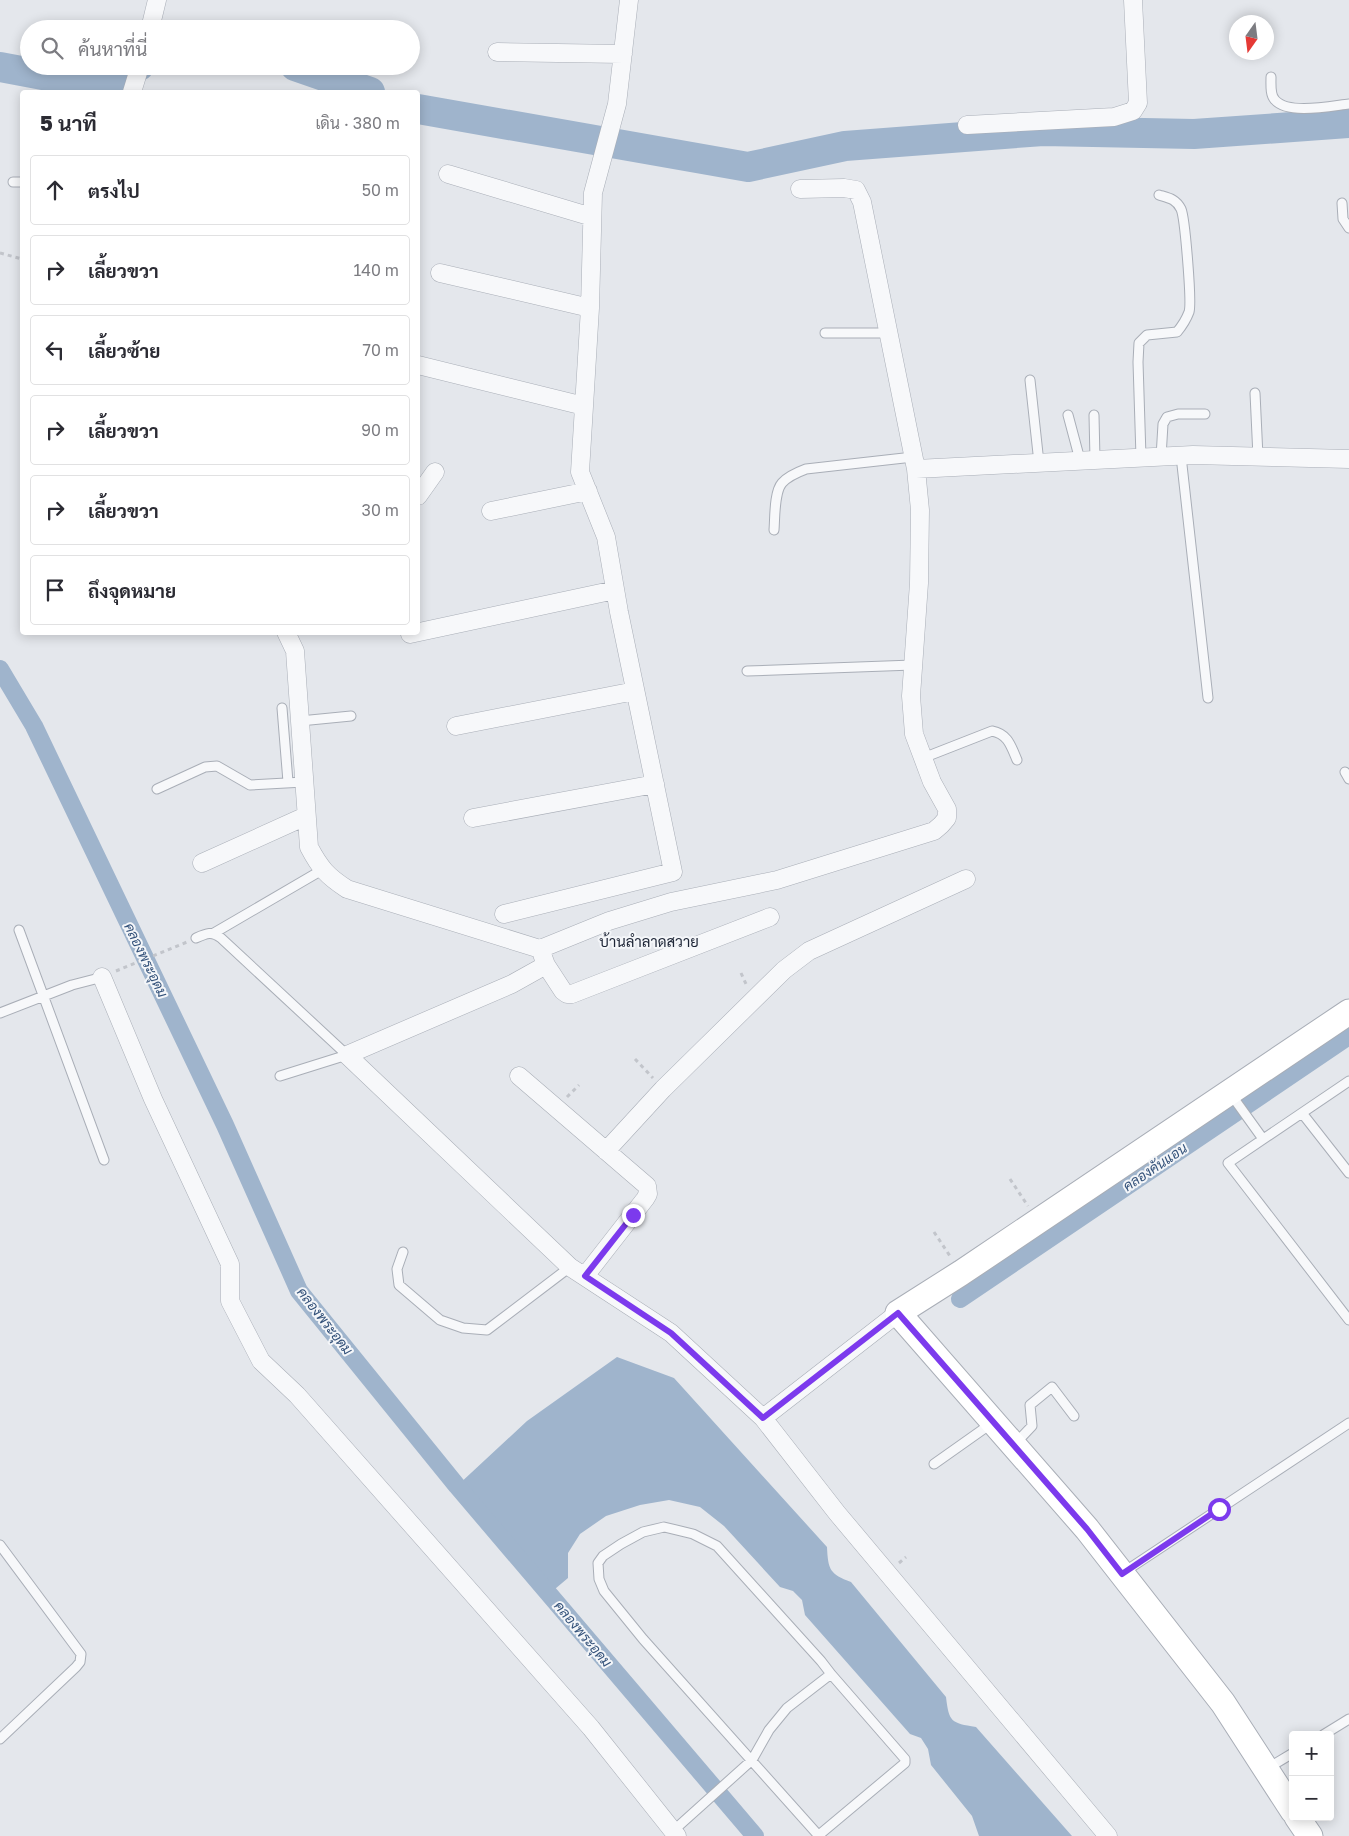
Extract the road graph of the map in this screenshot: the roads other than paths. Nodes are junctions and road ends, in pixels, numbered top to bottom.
1 (629, 0) edge
2 (1133, 0) edge
3 (153, 1) edge
4 (151, 20) edge
5 (497, 52) dead end
6 (623, 54) junction
7 (137, 75) edge
8 (1271, 77) dead end
9 (133, 90) edge
10 (1349, 104) edge
11 (966, 125) dead end
12 (448, 174) dead end
13 (800, 189) dead end
14 (1159, 195) dead end
15 (1342, 203) dead end
16 (592, 216) junction
17 (1349, 228) edge
18 (440, 272) dead end
19 (590, 308) junction
20 (888, 332) junction
21 (825, 333) dead end
22 (420, 365) edge
23 (1030, 380) dead end
24 (1255, 393) dead end
25 (584, 406) junction
26 (1205, 414) dead end
27 (1068, 415) dead end
28 (1094, 415) dead end
29 (1181, 456) junction
30 (1141, 457) junction
31 (1161, 457) junction
32 (1258, 457) junction
33 (1349, 459) edge
34 (1087, 460) junction
35 (914, 463) junction
36 (1039, 463) junction
37 (435, 472) dead end
38 (588, 491) junction
39 (420, 493) edge
40 (491, 510) dead end
41 (774, 530) dead end
42 (615, 590) junction
43 (420, 632) edge
44 (290, 635) edge
45 (913, 665) junction
46 (747, 671) dead end
47 (635, 691) junction
48 (1208, 698) dead end
49 (282, 708) dead end
50 (351, 716) dead end
51 (300, 721) junction
52 (456, 726) dead end
53 (923, 758) junction
54 (1017, 760) dead end
55 (296, 782) junction
56 (655, 784) junction
57 (158, 789) dead end
58 (306, 816) junction
59 (473, 818) dead end
60 (202, 863) dead end
61 (322, 870) junction
62 (966, 879) dead end
63 (504, 914) dead end
64 (770, 917) dead end
65 (19, 930) dead end
66 (214, 933) junction
67 (196, 938) road end
68 (543, 957) junction
69 (104, 976) joint
70 (44, 997) junction
71 (1349, 1012) edge
72 (0, 1013) edge
73 (347, 1055) junction
74 (280, 1076) dead end
75 (519, 1076) dead end
76 (1349, 1081) edge
77 (1230, 1093) junction
78 (1302, 1113) junction
79 (1263, 1138) junction
80 (606, 1151) junction
81 (104, 1160) dead end
82 (1349, 1173) edge
83 (403, 1252) dead end
84 (578, 1272) junction
85 (898, 1313) junction
86 (1349, 1320) edge
87 (1074, 1416) dead end
88 (763, 1418) junction
89 (994, 1422) junction
90 (1349, 1423) edge
91 (1014, 1445) junction
92 (934, 1464) dead end
93 (0, 1545) edge
94 (1122, 1574) junction
95 (831, 1674) junction
96 (1349, 1719) edge
97 (1330, 1731) edge
98 (0, 1739) edge
99 (1289, 1755) edge
100 (752, 1760) junction
101 (1266, 1769) junction
102 (1289, 1805) edge
103 (1300, 1821) edge
104 (675, 1833) edge
105 (819, 1836) edge
106 (1108, 1836) edge
107 (1310, 1836) edge

1 - 6 street
2 - 11 street
3 - 4 street
5 - 6 street
6 - 16 street
7 - 9 street
8 - 10 lane
12 - 16 street
13 - 20 street
14 - 30 lane
15 - 17 lane
16 - 19 street
18 - 19 street
19 - 25 street
20 - 21 lane
20 - 35 street
22 - 25 street
23 - 36 lane
24 - 32 lane
25 - 38 street
26 - 31 lane
27 - 34 lane
28 - 34 lane
29 - 31 street
29 - 32 street
29 - 48 lane
30 - 31 street
30 - 34 street
32 - 33 street
34 - 36 street
35 - 36 street
35 - 41 lane
35 - 45 street
37 - 39 street
38 - 40 street
38 - 42 street
42 - 43 street
42 - 47 street
44 - 51 street
45 - 46 lane
45 - 53 street
47 - 52 street
47 - 56 street
49 - 55 lane
50 - 51 lane
51 - 55 street
53 - 54 lane
53 - 68 street
55 - 57 lane
55 - 58 street
56 - 59 street
56 - 63 street
58 - 60 street
58 - 61 street
61 - 66 lane
61 - 68 street
62 - 80 street
64 - 68 street
65 - 70 lane
66 - 67 lane
66 - 73 lane
68 - 73 street
69 - 70 lane
69 - 104 street
70 - 72 lane
70 - 81 lane
71 - 77 street
73 - 74 lane
73 - 84 street
75 - 80 street
76 - 78 lane
77 - 79 lane
77 - 85 street
78 - 79 lane
78 - 82 lane
79 - 86 lane
80 - 84 street
83 - 84 lane
84 - 88 street
85 - 88 street
85 - 89 street
87 - 91 lane
88 - 106 street
89 - 91 street
89 - 92 lane
90 - 94 lane
91 - 94 street
93 - 98 lane
94 - 101 street
95 - 100 lane
95 - 100 lane
95 - 105 lane
96 - 97 lane
99 - 101 lane
100 - 104 lane
100 - 105 lane
101 - 102 street
103 - 107 street

